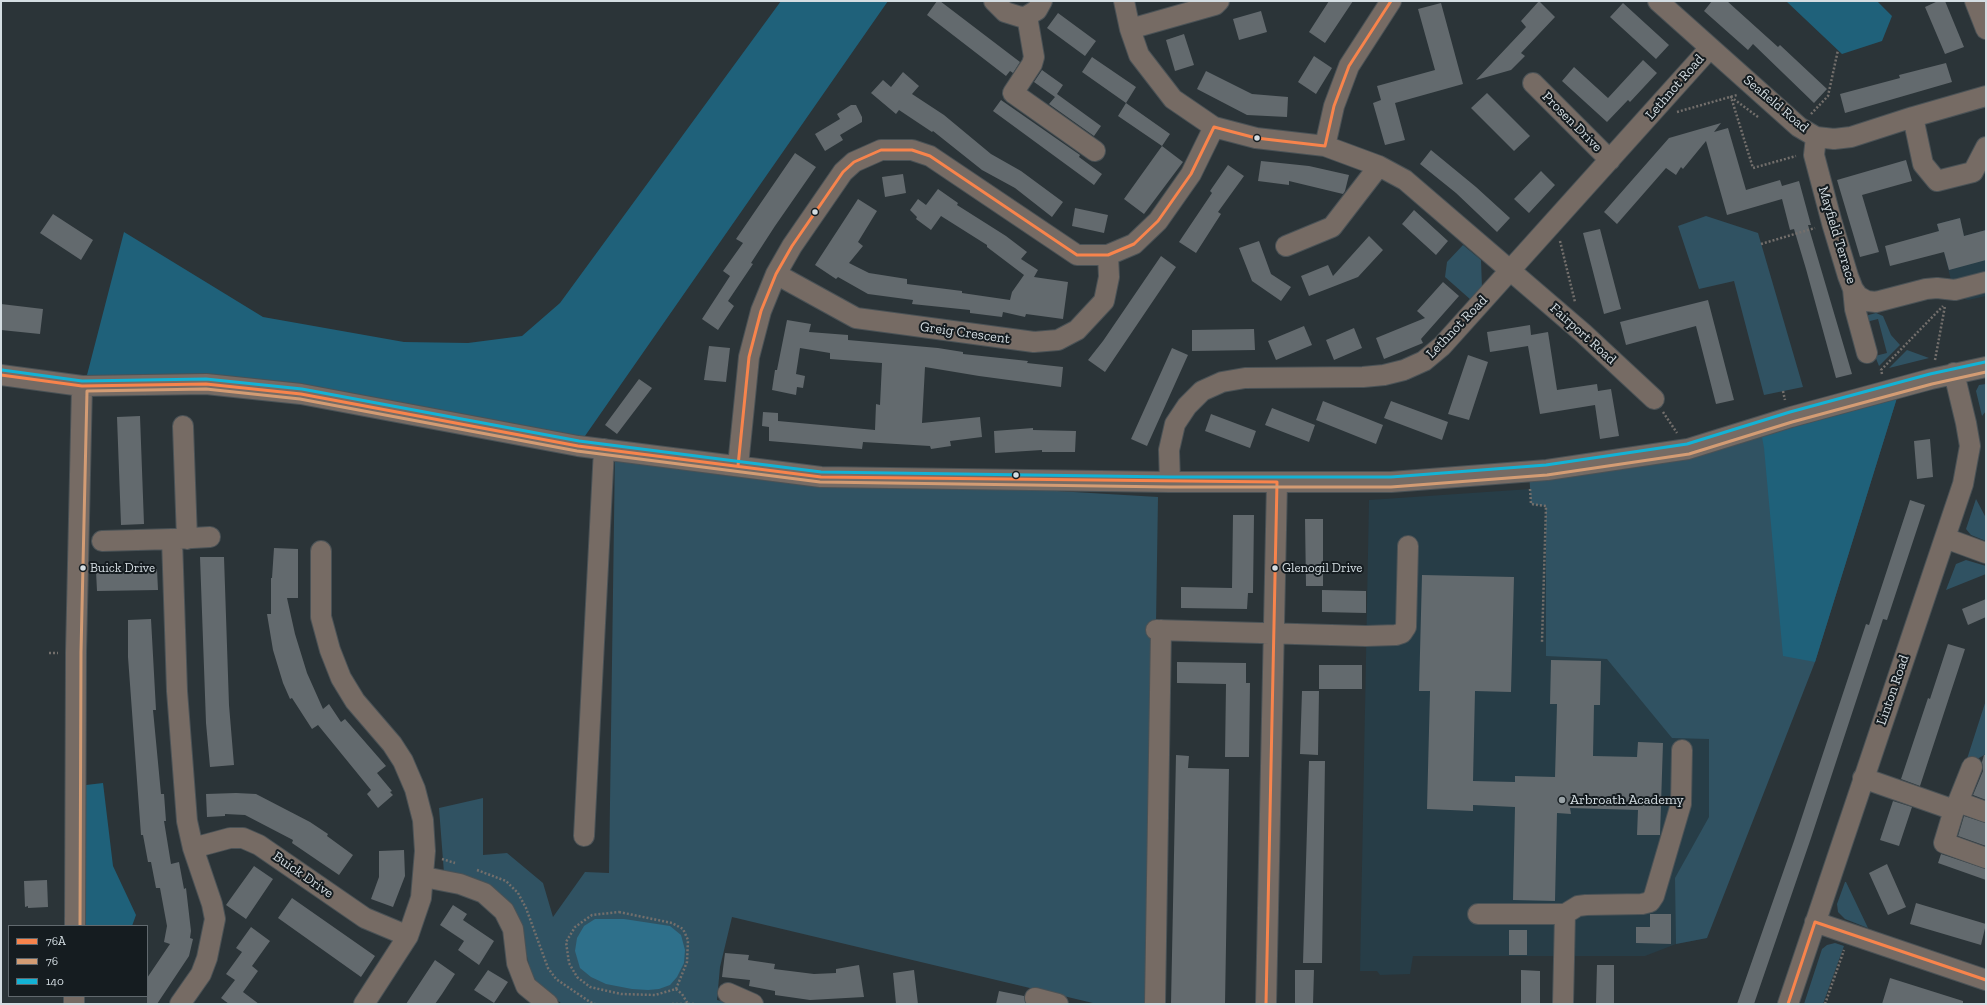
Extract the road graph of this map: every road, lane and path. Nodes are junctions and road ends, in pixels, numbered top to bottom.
1 (994, 1) edge
2 (1042, 1) edge
3 (1124, 1) edge
4 (1219, 1) edge
5 (1391, 1) edge
6 (1658, 1) edge
7 (1975, 1) edge
8 (1027, 16) junction
9 (1130, 29) junction
10 (1986, 29) edge
11 (1710, 48) junction
12 (1838, 50) dead end
13 (1534, 83) dead end
14 (1759, 90) junction
15 (1986, 96) edge
16 (1731, 97) junction
17 (1674, 113) dead end
18 (1913, 117) junction
19 (1763, 120) dead end
20 (1214, 127) junction
21 (1810, 139) junction
22 (1325, 146) junction
23 (1986, 147) edge
24 (1095, 151) dead end
25 (1610, 160) junction
26 (1379, 166) junction
27 (1555, 222) junction
28 (1832, 223) junction
29 (1761, 244) dead end
30 (1286, 246) dead end
31 (1108, 255) junction
32 (1511, 270) junction
33 (776, 274) junction
34 (1986, 282) edge
35 (1853, 289) junction
36 (1946, 297) junction
37 (1583, 332) junction
38 (1867, 353) dead end
39 (1986, 367) edge
40 (1954, 373) junction
41 (1, 375) edge
42 (1931, 379) junction
43 (82, 386) junction
44 (1886, 392) junction
45 (1654, 399) joint
46 (183, 426) dead end
47 (604, 449) junction
48 (1688, 449) junction
49 (738, 466) junction
50 (1529, 471) junction
51 (1170, 482) junction
52 (1277, 482) junction
53 (210, 537) dead end
54 (1945, 538) junction
55 (180, 539) junction
56 (102, 541) dead end
57 (1408, 546) dead end
58 (321, 551) dead end
59 (1986, 553) edge
60 (1274, 634) junction
61 (1542, 642) dead end
62 (1682, 750) dead end
63 (1972, 767) dead end
64 (1863, 778) junction
65 (1956, 806) junction
66 (1986, 812) edge
67 (584, 836) dead end
68 (193, 848) junction
69 (1986, 858) edge
70 (424, 877) junction
71 (1478, 914) dead end
72 (1565, 914) junction
73 (1815, 922) junction
74 (75, 925) edge
75 (1850, 933) junction
76 (408, 936) junction
77 (1986, 980) edge
78 (676, 988) junction
79 (728, 993) dead end
80 (1035, 998) dead end
81 (180, 1004) edge
82 (364, 1004) edge
83 (548, 1004) edge
84 (672, 1004) edge
85 (688, 1004) edge
86 (694, 1004) edge
87 (753, 1004) edge
88 (1056, 1004) edge
89 (1155, 1004) edge
90 (1266, 1004) edge
91 (1563, 1004) edge
92 (1788, 1004) edge
93 (1825, 1004) edge

1 - 8 street
2 - 8 street
3 - 9 street, Fairport Road
4 - 9 street
5 - 22 street
6 - 11 street, Seafield Road
7 - 10 street
8 - 24 street
9 - 20 street, Fairport Road
11 - 14 street, Seafield Road
11 - 25 street, Lethnot Road
12 - 21 path
13 - 25 street, Prosen Drive
14 - 16 path
14 - 21 street, Seafield Road
15 - 18 street, Seafield Road
16 - 17 path
16 - 19 path
16 - 21 path
18 - 21 street, Seafield Road
18 - 23 street
20 - 22 street, Fairport Road
20 - 31 street
21 - 28 street, Mayfield Terrace
22 - 26 street, Fairport Road
25 - 27 street, Lethnot Road
26 - 30 street
26 - 32 street, Fairport Road
27 - 32 street, Lethnot Road
27 - 37 path
28 - 29 path
28 - 35 street, Mayfield Terrace
31 - 33 street, Greig Crescent
31 - 33 street
32 - 37 street, Fairport Road
32 - 51 street, Lethnot Road
33 - 49 street
34 - 36 street, Mayfield Terrace
35 - 36 street, Mayfield Terrace
35 - 38 street
36 - 42 path
36 - 44 path
37 - 45 street, Fairport Road
39 - 40 street
40 - 42 street
40 - 54 street, Linton Road
41 - 43 street
42 - 44 street
43 - 47 street
43 - 74 street
44 - 48 street
45 - 48 path
46 - 55 street
47 - 49 street
47 - 67 street
48 - 50 street
49 - 51 street
50 - 52 street
50 - 61 path
51 - 52 street
52 - 60 street
53 - 55 street
54 - 59 street
54 - 64 street, Linton Road
55 - 56 street
55 - 68 street
57 - 60 street
58 - 70 street
60 - 89 street
60 - 90 street
62 - 72 street
63 - 65 street
64 - 65 street
64 - 73 street, Linton Road
65 - 66 street
65 - 69 street
68 - 76 street, Buick Drive
68 - 81 street
70 - 76 street
70 - 83 street
71 - 72 street
72 - 91 street
73 - 75 street
73 - 92 street, Linton Road
75 - 77 street
75 - 93 path
76 - 82 street
78 - 78 path
78 - 85 path
79 - 87 street
80 - 88 street
84 - 85 path
85 - 86 path

